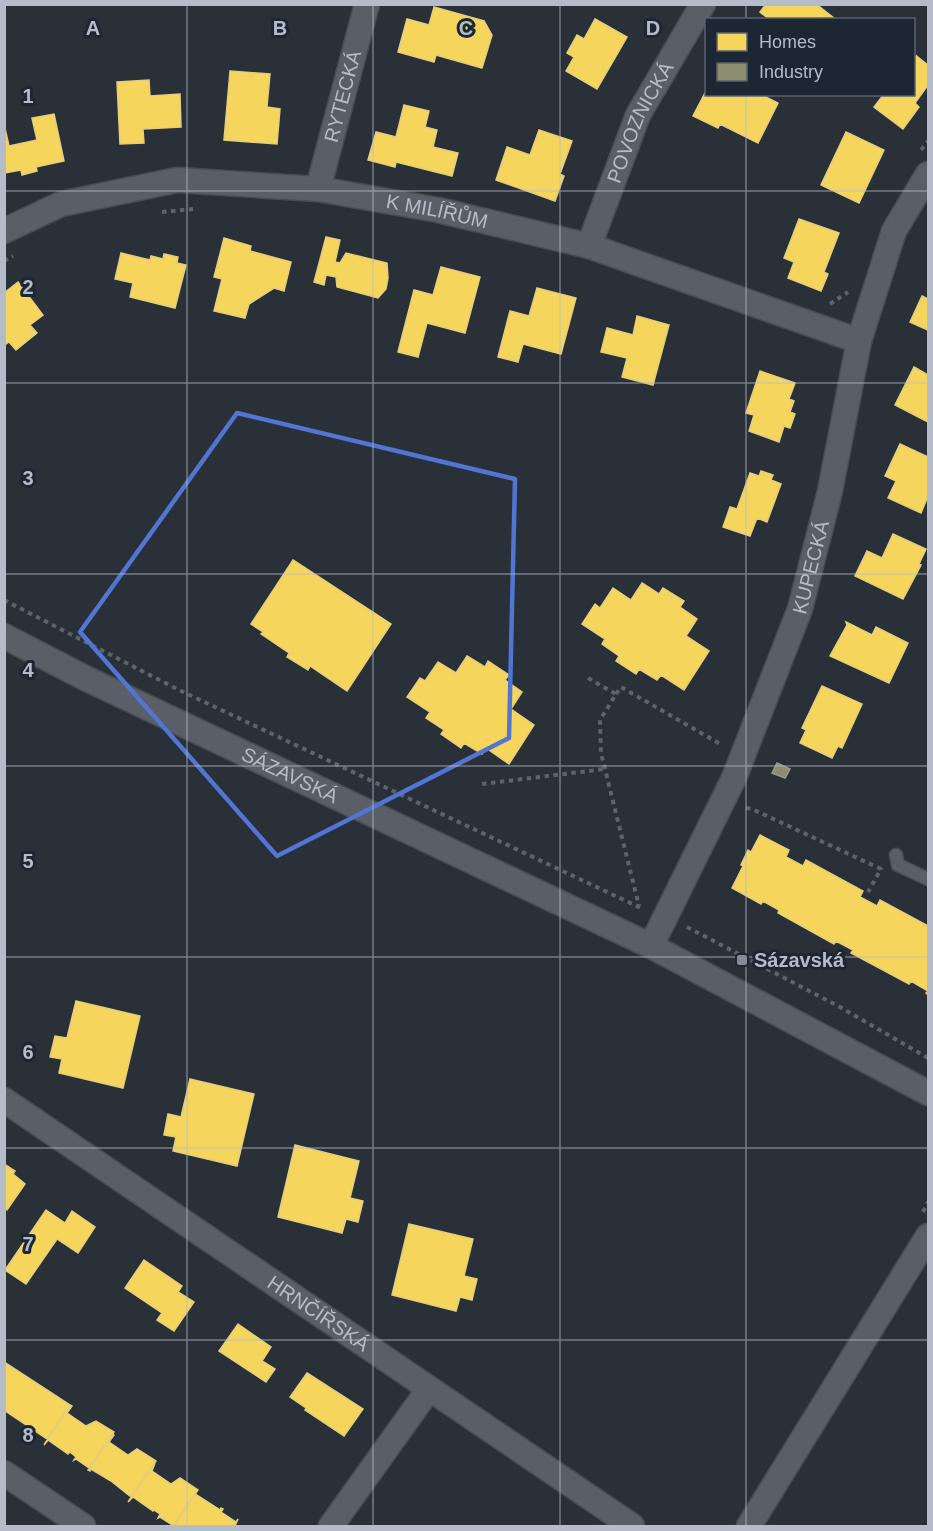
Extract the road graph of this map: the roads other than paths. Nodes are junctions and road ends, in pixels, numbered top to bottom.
1 (367, 4) edge
2 (703, 4) edge
3 (928, 174) edge
4 (318, 189) junction
5 (4, 231) edge
6 (589, 246) junction
7 (859, 341) junction
8 (4, 636) edge
9 (896, 855) dead end
10 (928, 879) edge
11 (651, 946) junction
12 (928, 1093) edge
13 (4, 1100) edge
14 (928, 1236) edge
15 (429, 1389) junction
16 (4, 1473) edge
17 (83, 1527) edge
18 (331, 1527) edge
19 (632, 1527) edge
20 (749, 1527) edge

1 - 4 street, RYTECKÁ
2 - 6 street, POVOZNICKÁ
3 - 7 street, KUPECKÁ
4 - 5 street, K MILÍŘŮM
4 - 6 street, K MILÍŘŮM
6 - 7 street, K MILÍŘŮM
7 - 11 street, KUPECKÁ
8 - 11 street, SÁZAVSKÁ
9 - 10 lane
11 - 12 street, SÁZAVSKÁ
13 - 15 street, HRNČÍŘSKÁ
14 - 20 street
15 - 18 street
15 - 19 street, HRNČÍŘSKÁ
16 - 17 street

